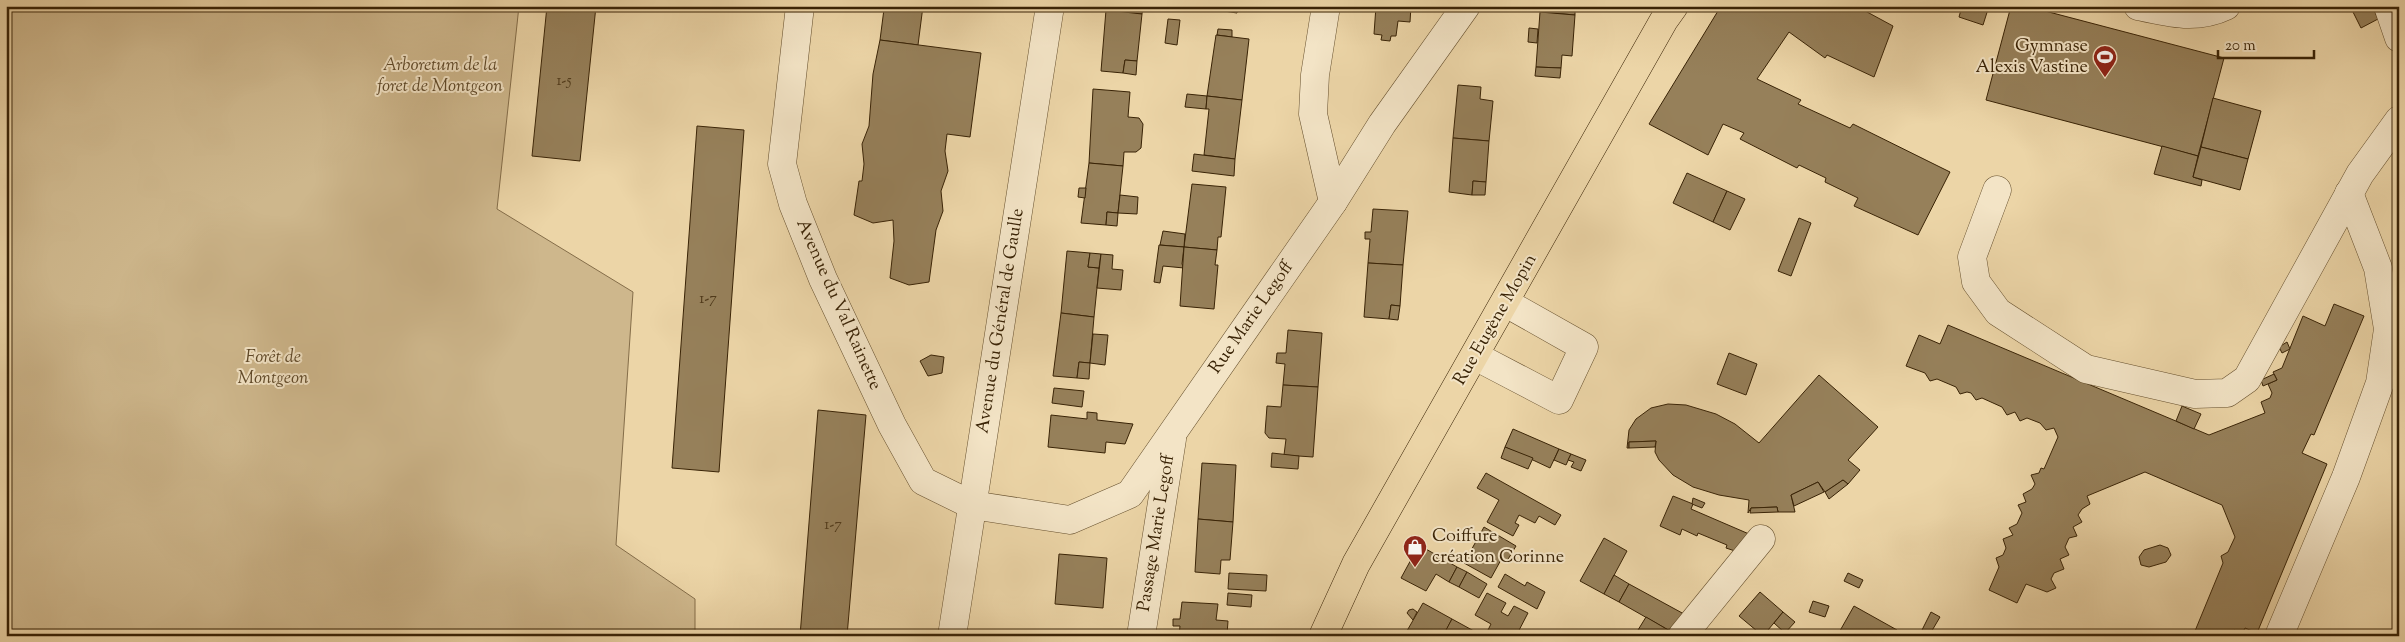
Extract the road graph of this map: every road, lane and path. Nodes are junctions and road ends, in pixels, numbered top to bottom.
1 (800, 6) edge
2 (1050, 6) edge
3 (1326, 6) edge
4 (1466, 6) edge
5 (1674, 6) edge
6 (2138, 6) edge
7 (2226, 6) edge
8 (2388, 6) edge
9 (2399, 38) edge
10 (2399, 120) edge
11 (1997, 190) dead end
12 (2350, 193) junction
13 (1333, 202) junction
14 (1506, 303) junction
15 (1475, 356) junction
16 (1173, 430) junction
17 (972, 505) junction
18 (1760, 539) dead end
19 (952, 636) edge
20 (1141, 636) edge
21 (1323, 636) edge
22 (1682, 636) edge
23 (2279, 636) edge

1 - 17 street, Avenue du Val Rainette
2 - 17 street, Avenue du Général de Gaulle
3 - 13 street
4 - 13 street, Rue Marie Legoff
5 - 14 main road, Rue Eugène Mopin
6 - 7 street
8 - 9 street
10 - 12 street
11 - 12 street
12 - 23 street
13 - 16 street, Rue Marie Legoff
14 - 15 main road, Rue Eugène Mopin
14 - 15 street
15 - 21 main road, Rue Eugène Mopin
16 - 17 street, Rue Marie Legoff
16 - 20 street, Passage Marie Legoff
17 - 19 street, Avenue du Général de Gaulle
18 - 22 street

